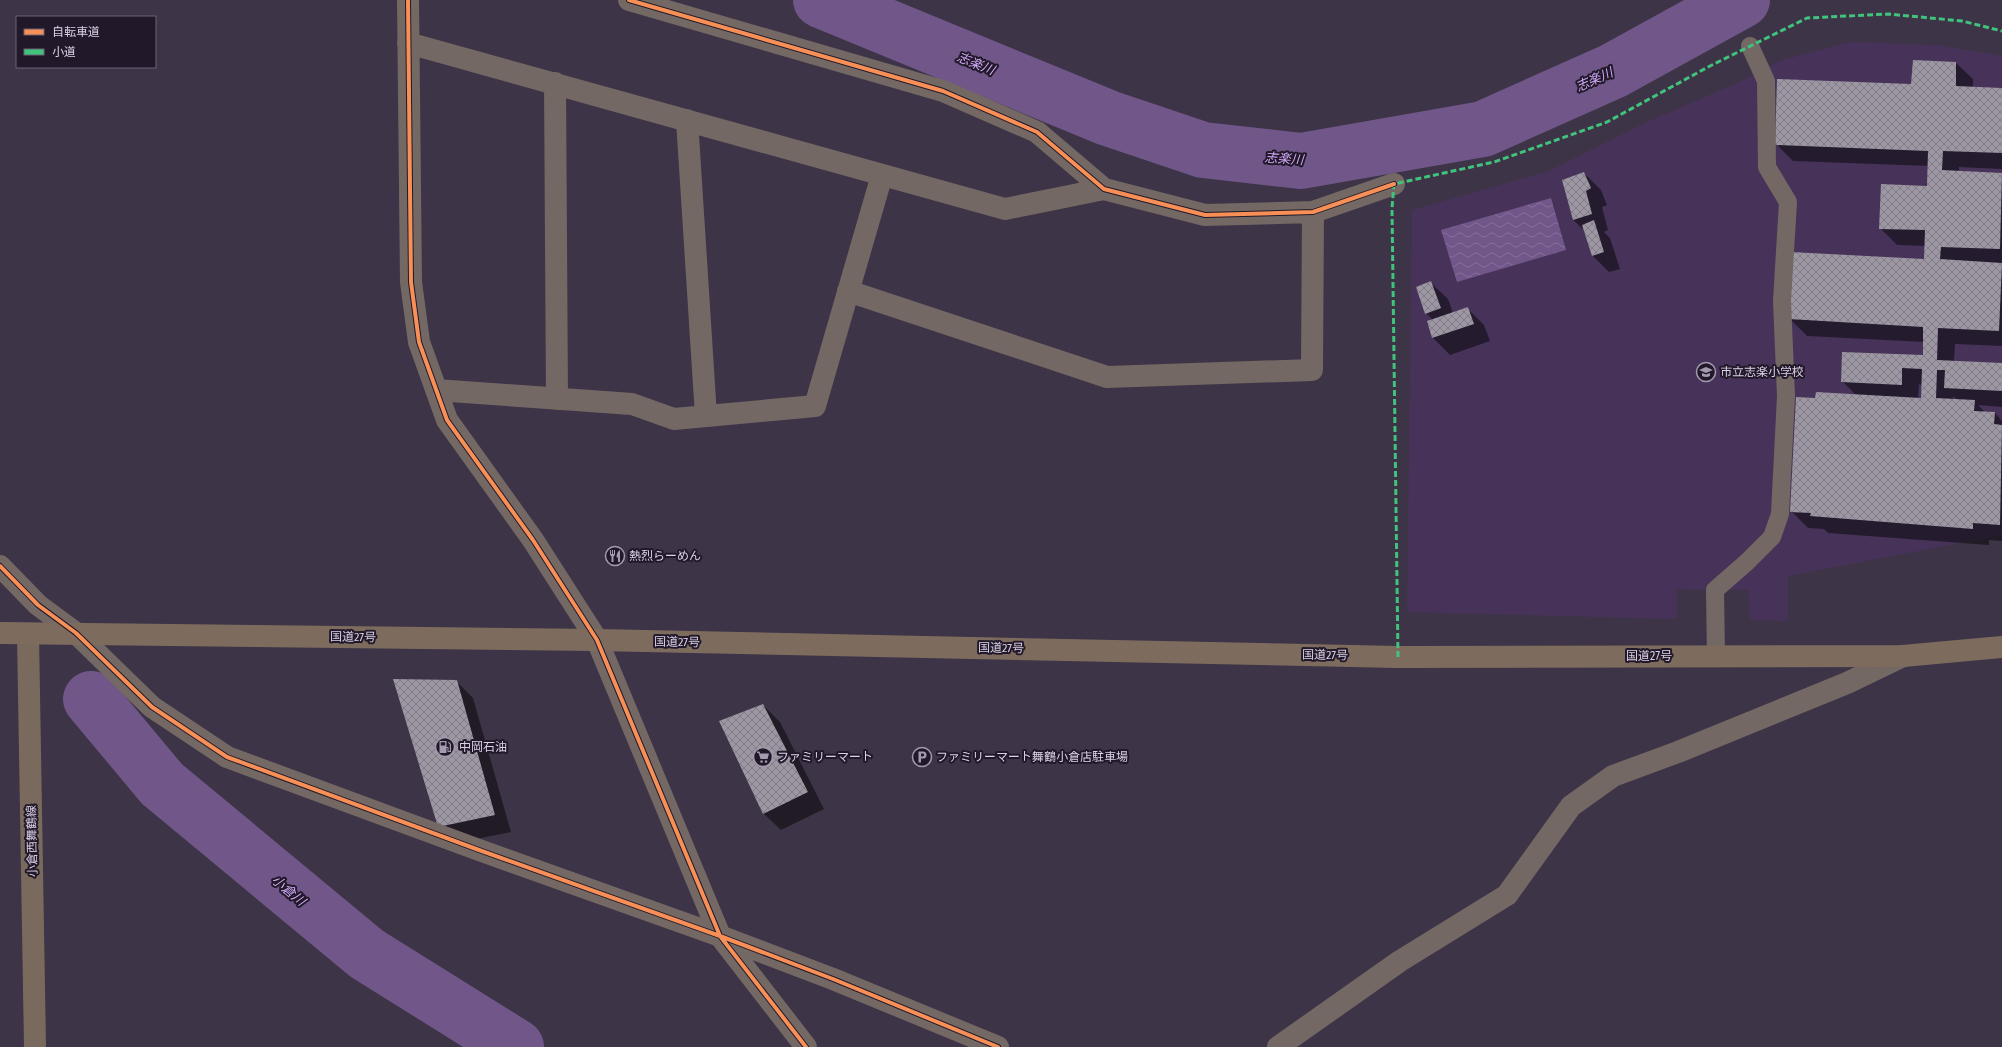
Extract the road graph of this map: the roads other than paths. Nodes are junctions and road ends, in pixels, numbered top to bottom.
1 (408, 0) edge
2 (629, 0) edge
3 (408, 43) junction
4 (1750, 46) dead end
5 (555, 83) junction
6 (687, 120) junction
7 (882, 175) junction
8 (1394, 184) dead end
9 (1104, 189) junction
10 (1313, 212) junction
11 (848, 291) junction
12 (436, 390) junction
13 (557, 399) junction
14 (706, 416) junction
15 (0, 566) edge
16 (0, 633) edge
17 (76, 633) junction
18 (28, 634) junction
19 (597, 640) junction
20 (2002, 647) edge
21 (1716, 656) junction
22 (1902, 656) junction
23 (720, 936) junction
24 (35, 1047) edge
25 (806, 1047) edge
26 (998, 1047) edge
27 (1278, 1047) edge

1 - 3 street
2 - 9 street
3 - 5 street
3 - 12 street
4 - 21 lane
5 - 6 street
5 - 13 street
6 - 7 street
6 - 14 street
7 - 9 street
7 - 11 street
8 - 10 street
9 - 10 street
10 - 11 street
11 - 14 street
12 - 13 street
12 - 19 street
13 - 14 street
15 - 17 street
16 - 18 highway, 国道27号
17 - 18 highway, 国道27号
17 - 19 highway, 国道27号
17 - 23 street
18 - 24 main road, 小倉西舞鶴線
19 - 21 highway, 国道27号
19 - 23 street
20 - 22 highway, 国道27号
21 - 22 highway, 国道27号
22 - 27 street
23 - 25 street
23 - 26 street

